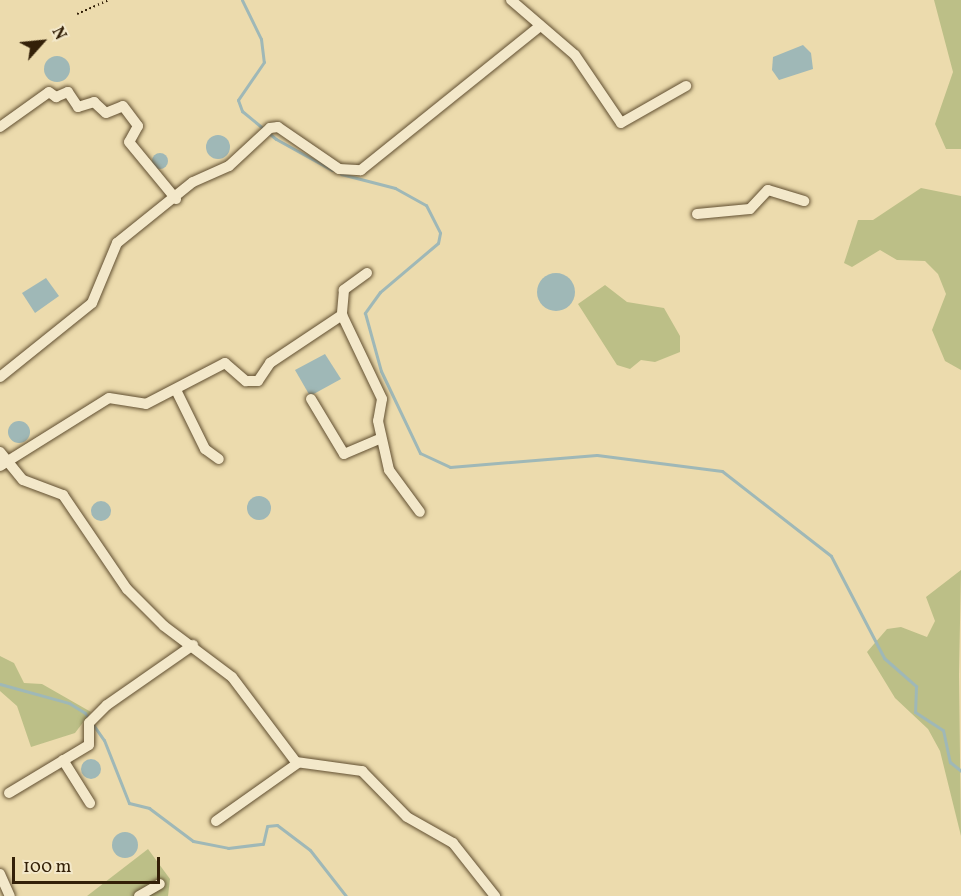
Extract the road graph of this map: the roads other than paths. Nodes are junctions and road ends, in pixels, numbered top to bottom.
1 (511, 0) edge
2 (540, 26) junction
3 (686, 86) dead end
4 (0, 127) edge
5 (176, 199) junction
6 (804, 201) dead end
7 (697, 214) dead end
8 (367, 273) dead end
9 (342, 315) junction
10 (0, 378) edge
11 (176, 390) junction
12 (311, 399) dead end
13 (380, 439) junction
14 (0, 452) edge
15 (219, 459) dead end
16 (4, 464) edge
17 (420, 512) dead end
18 (193, 645) junction
19 (63, 760) junction
20 (298, 763) junction
21 (9, 793) dead end
22 (90, 803) dead end
23 (216, 821) dead end
24 (0, 874) edge
25 (160, 884) dead end
26 (10, 896) edge
27 (139, 896) edge
28 (495, 896) edge

1 - 2 street
2 - 3 street
2 - 5 street
4 - 5 street
5 - 10 street
6 - 7 street
8 - 9 street
9 - 11 street
9 - 13 street
11 - 15 street
11 - 16 street
12 - 13 street
13 - 17 street
14 - 16 street
16 - 18 street
18 - 19 street
18 - 20 street
19 - 21 street
19 - 22 street
20 - 23 street
20 - 28 street
24 - 26 street
25 - 27 street

